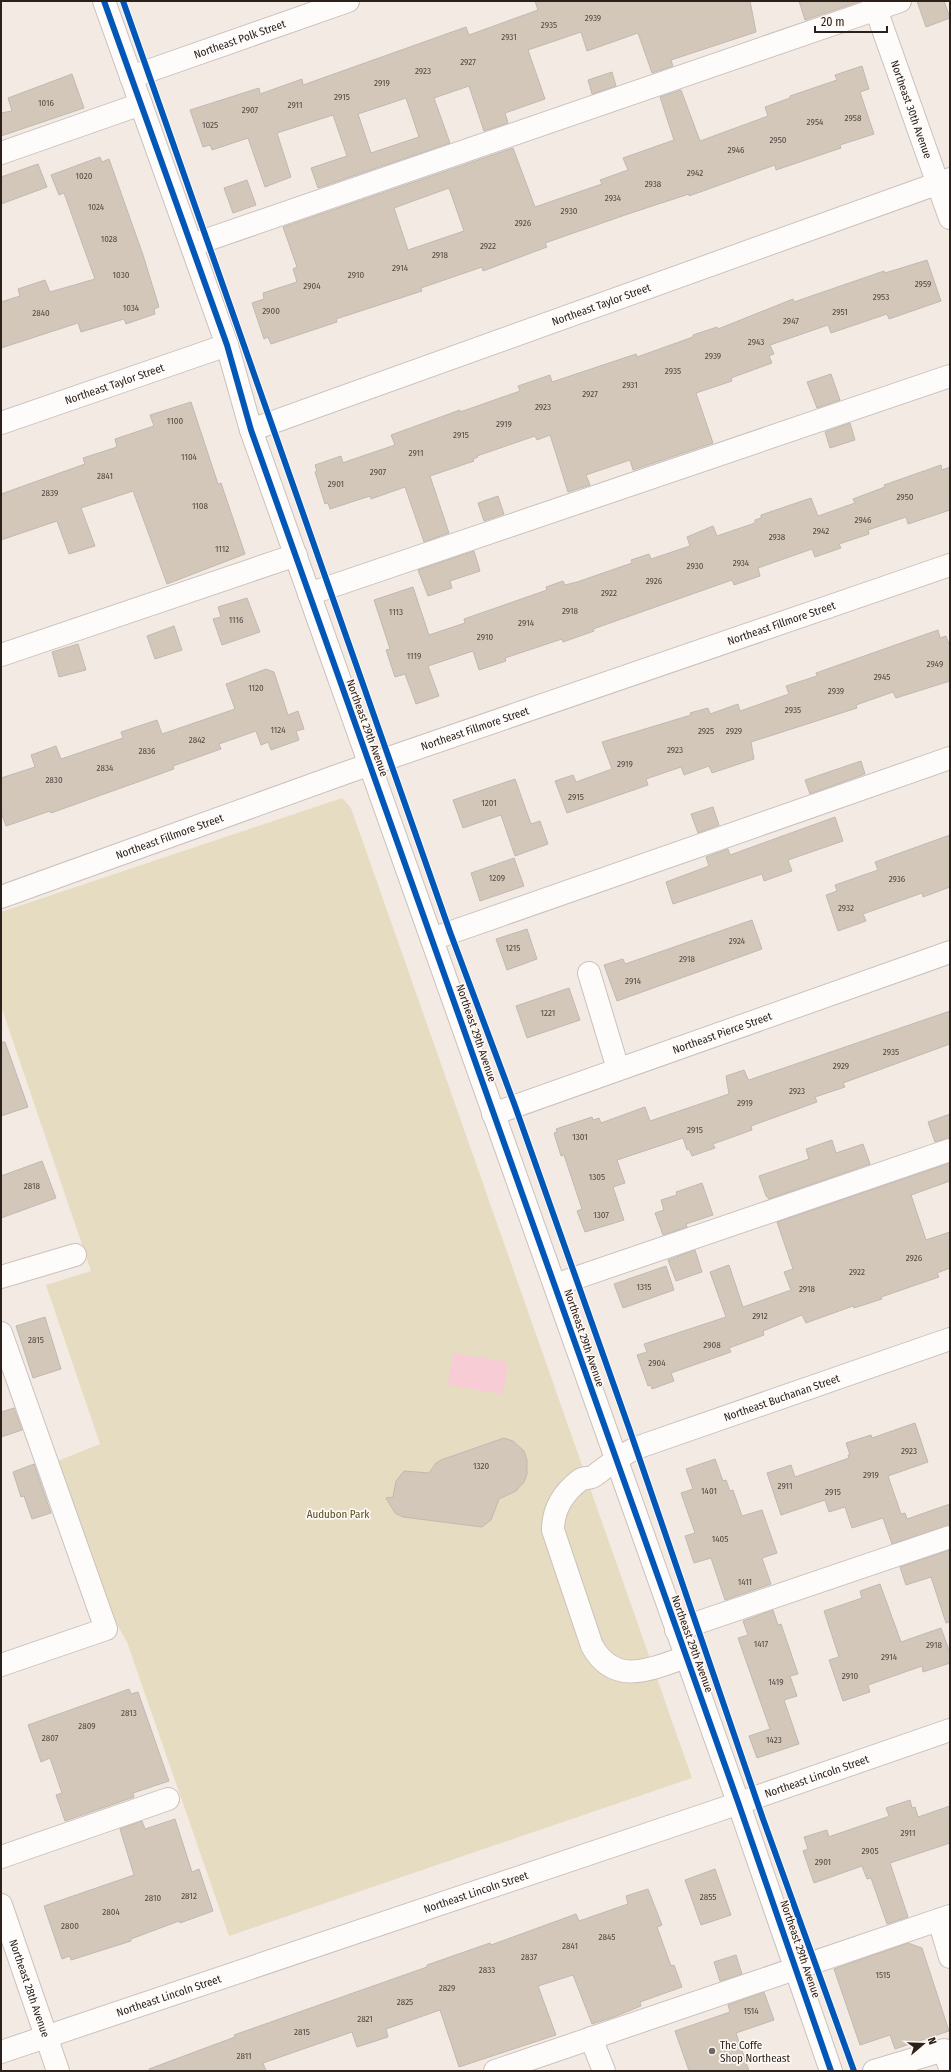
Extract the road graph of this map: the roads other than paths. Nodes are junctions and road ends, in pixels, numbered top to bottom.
1 (104, 1) edge
2 (348, 1) edge
3 (900, 1) edge
4 (875, 5) edge
5 (131, 77) junction
6 (141, 104) junction
7 (1, 153) edge
8 (944, 181) edge
9 (950, 218) edge
10 (192, 245) junction
11 (227, 345) junction
12 (950, 376) edge
13 (1, 423) edge
14 (252, 430) junction
15 (296, 555) junction
16 (950, 565) edge
17 (309, 594) junction
18 (1, 656) edge
19 (950, 758) edge
20 (370, 765) junction
21 (1, 897) edge
22 (432, 939) junction
23 (950, 952) edge
24 (589, 973) dead end
25 (618, 1069) junction
26 (493, 1114) junction
27 (950, 1150) edge
28 (75, 1255) dead end
29 (1, 1277) edge
30 (555, 1285) junction
31 (1, 1333) edge
32 (950, 1339) edge
33 (615, 1458) junction
34 (950, 1537) edge
35 (676, 1630) junction
36 (686, 1657) junction
37 (1, 1665) edge
38 (950, 1730) edge
39 (168, 1799) dead end
40 (738, 1802) junction
41 (1, 1857) edge
42 (1, 1905) edge
43 (945, 1918) edge
44 (950, 1957) edge
45 (796, 1968) junction
46 (46, 2036) junction
47 (592, 2038) junction
48 (1, 2052) edge
49 (948, 2055) edge
50 (530, 2065) edge
51 (58, 2071) edge
52 (495, 2071) edge
53 (604, 2071) edge
54 (831, 2071) edge
55 (874, 2071) edge

1 - 5 street, Northeast 29th Avenue
2 - 5 street, Northeast Polk Street
3 - 4 street
4 - 8 street, Northeast 30th Avenue
4 - 10 street
5 - 6 street, Northeast 29th Avenue
6 - 7 street
6 - 10 street, Northeast 29th Avenue
8 - 9 street, Northeast 30th Avenue
8 - 14 street, Northeast Taylor Street
10 - 11 street, Northeast 29th Avenue
11 - 13 street, Northeast Taylor Street
11 - 14 street, Northeast 29th Avenue
12 - 17 street
14 - 15 street, Northeast 29th Avenue
15 - 17 street, Northeast 29th Avenue
15 - 18 street
16 - 20 street, Northeast Fillmore Street
17 - 20 street, Northeast 29th Avenue
19 - 22 street
20 - 21 street, Northeast Fillmore Street
20 - 22 street, Northeast 29th Avenue
22 - 26 street, Northeast 29th Avenue
23 - 25 street, Northeast Pierce Street
24 - 25 street
25 - 26 street, Northeast Pierce Street
26 - 30 street, Northeast 29th Avenue
27 - 30 street
28 - 29 street
30 - 33 street, Northeast 29th Avenue
31 - 37 street
32 - 33 street, Northeast Buchanan Street
33 - 35 street, Northeast 29th Avenue
33 - 36 street, Northeast Buchanan Street
34 - 35 street
35 - 36 street, Northeast 29th Avenue
36 - 40 street, Northeast 29th Avenue
38 - 40 street, Northeast Lincoln Street
39 - 41 street
40 - 45 street, Northeast 29th Avenue
40 - 46 street, Northeast Lincoln Street
42 - 46 street, Northeast 28th Avenue
43 - 44 street
43 - 45 street
45 - 47 street
45 - 54 street, Northeast 29th Avenue
46 - 48 street, Northeast Lincoln Street
46 - 51 street, Northeast 28th Avenue
47 - 50 street
47 - 53 street
49 - 55 street
50 - 52 street

